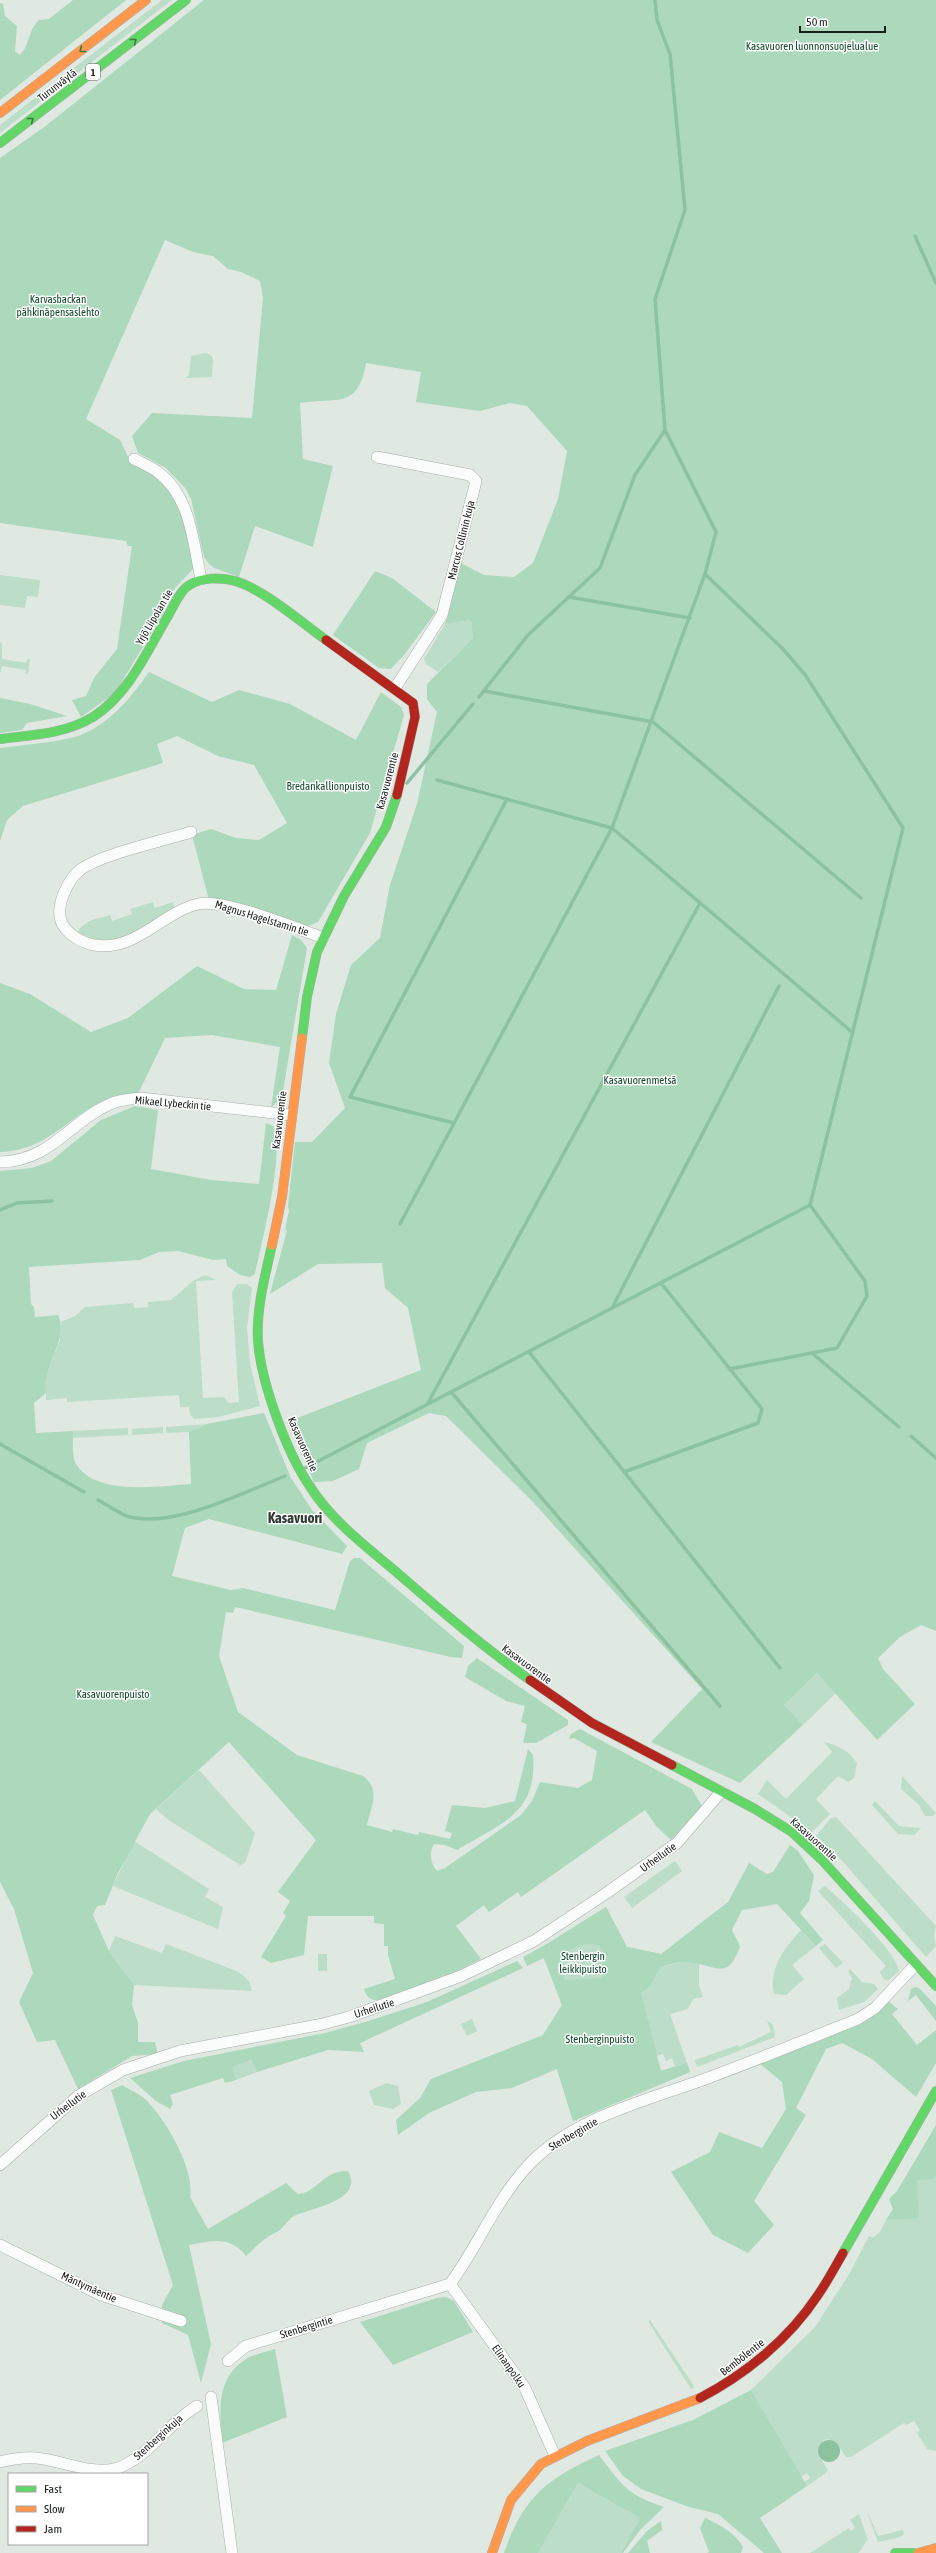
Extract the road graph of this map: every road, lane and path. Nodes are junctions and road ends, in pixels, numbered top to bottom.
1 (146, 0) edge
2 (186, 0) edge
3 (0, 113) edge
4 (0, 143) edge
5 (377, 457) dead end
6 (134, 459) dead end
7 (201, 579) junction
8 (396, 688) junction
9 (0, 739) edge
10 (191, 832) dead end
11 (322, 938) junction
12 (291, 1115) junction
13 (0, 1162) edge
14 (721, 1792) junction
15 (915, 1965) junction
16 (936, 1986) edge
17 (936, 2091) edge
18 (0, 2165) edge
19 (0, 2245) edge
20 (450, 2284) junction
21 (181, 2321) dead end
22 (228, 2361) dead end
23 (211, 2397) dead end
24 (197, 2406) dead end
25 (555, 2456) junction
26 (0, 2462) edge
27 (936, 2548) edge
28 (232, 2553) edge
29 (492, 2553) edge
30 (895, 2553) edge
31 (914, 2553) edge
32 (918, 2553) edge

1 -> 3 main road, Turunväylä / 1
4 -> 2 main road, Turunväylä / 1
5 - 8 street, Marcus Collinin kuja
6 - 7 street
7 - 8 main road, Yrjö Liipolan tie
7 - 9 main road, Yrjö Liipolan tie
8 - 11 main road, Kasavuorentie
10 - 11 street, Magnus Hagelstamin tie
11 - 12 main road, Kasavuorentie
12 - 13 street, Mikael Lybeckin tie
12 - 14 main road, Kasavuorentie
14 - 15 main road, Kasavuorentie
14 - 18 street, Urheilutie
15 - 16 main road, Kasavuorentie
15 - 20 street, Stenbergintie
17 - 25 main road, Bembölentie
19 - 21 street, Mäntymäentie
20 - 22 street, Stenbergintie
20 - 25 street, Elinanpolku
23 - 28 street
24 - 26 street, Stenberginkuja
25 - 29 main road, Bembölentie
27 - 32 main road
30 - 31 main road

